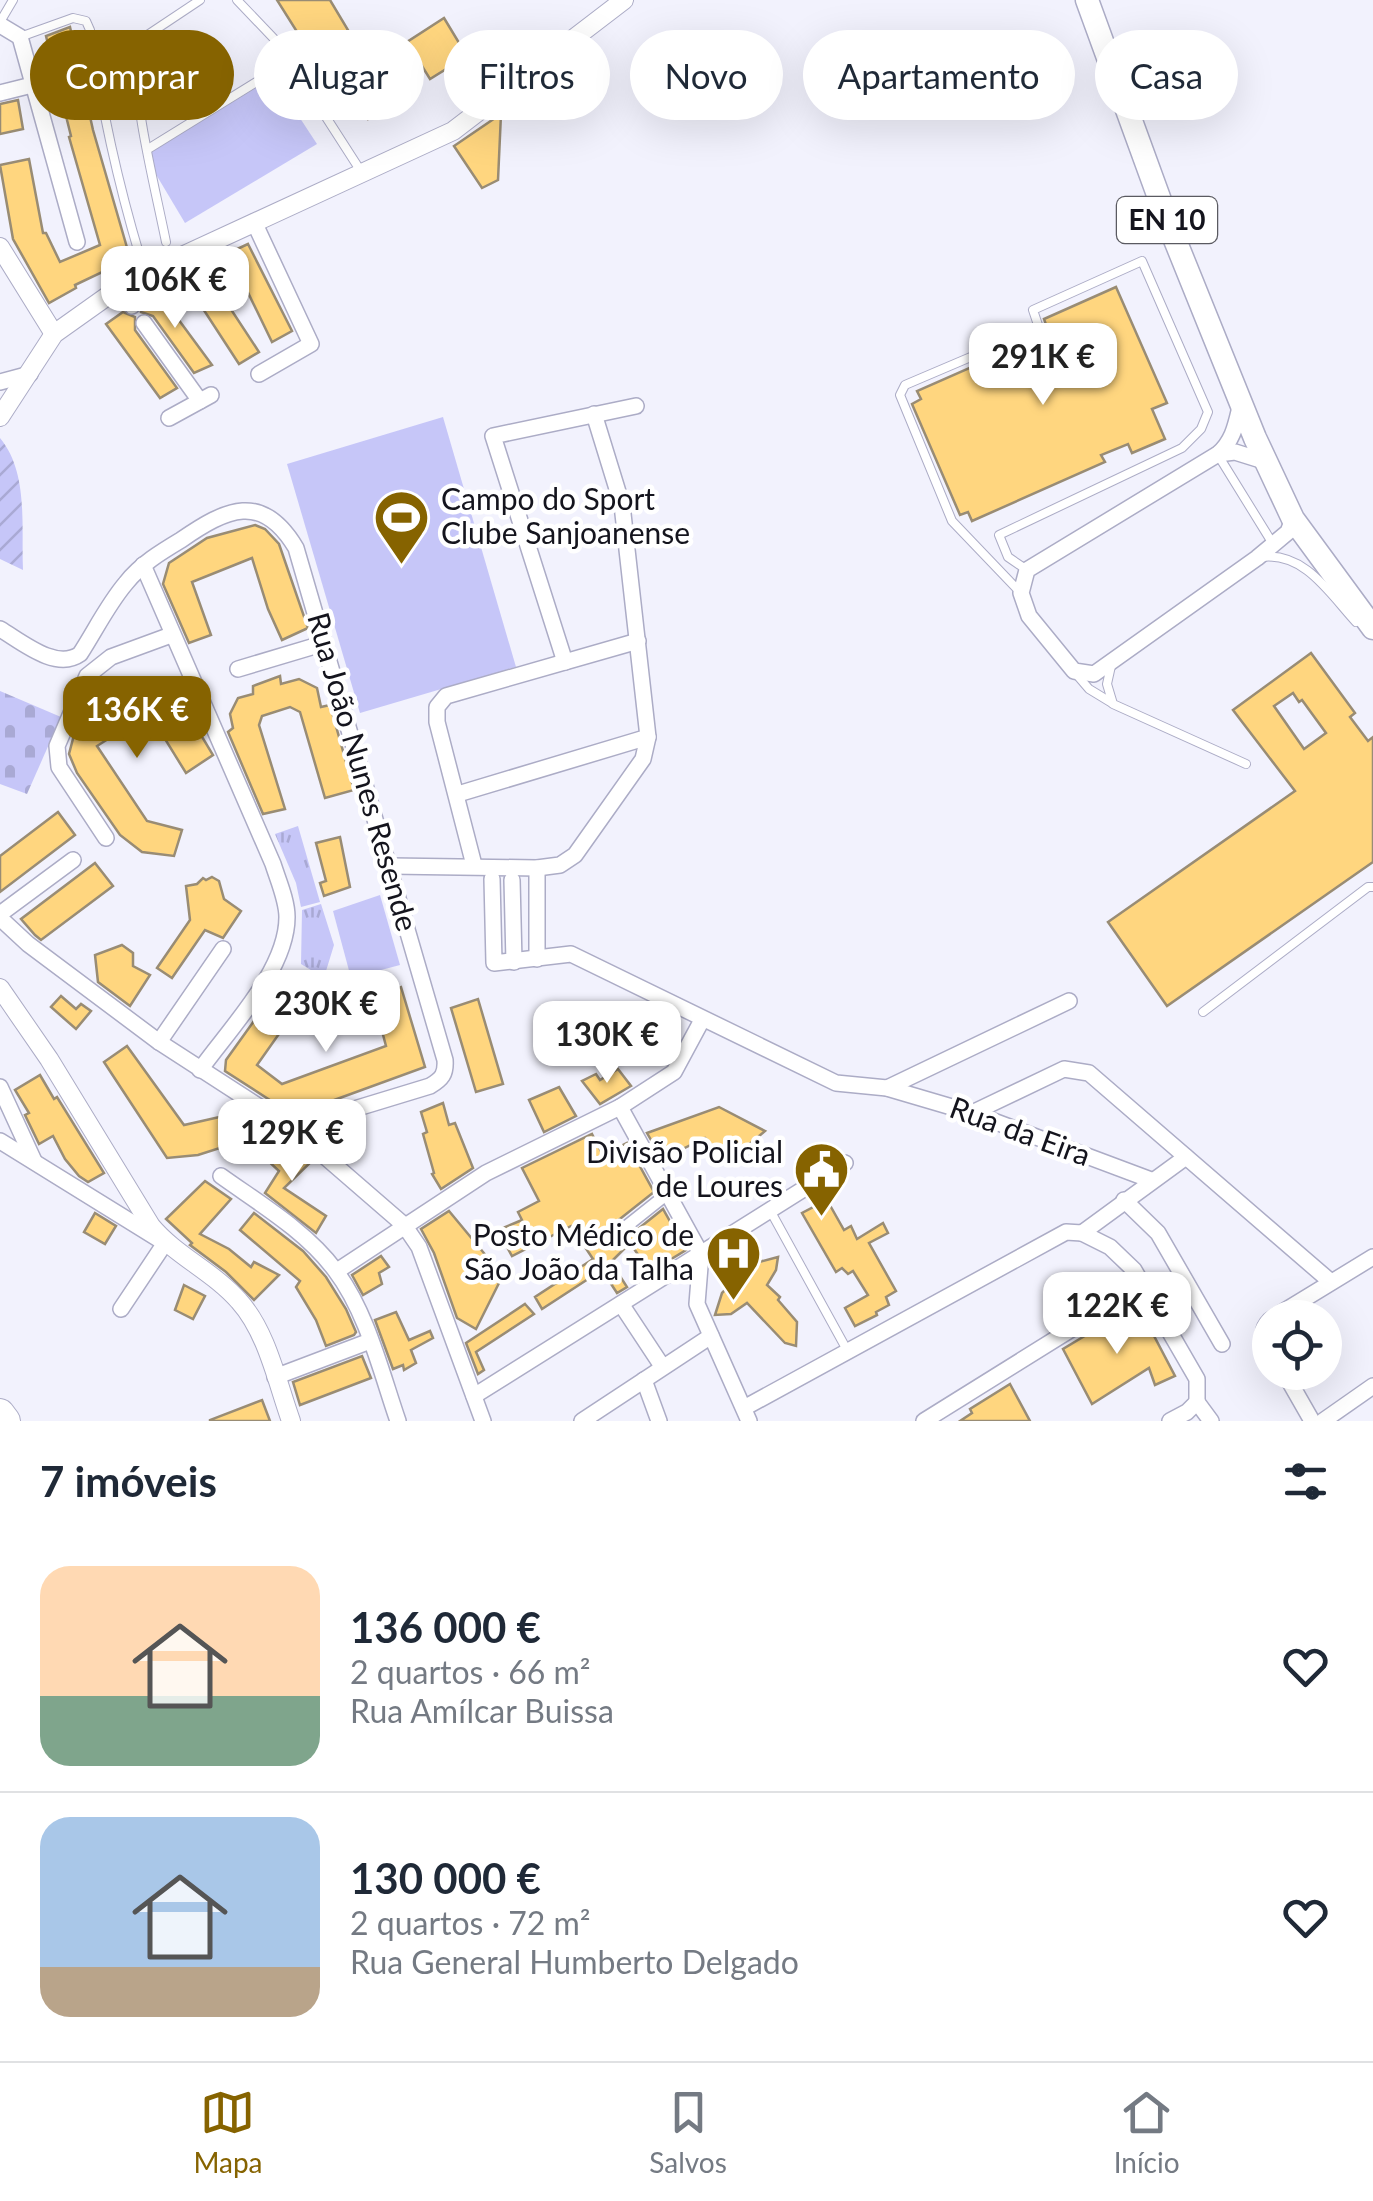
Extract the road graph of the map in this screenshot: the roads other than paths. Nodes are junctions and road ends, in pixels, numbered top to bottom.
1 (12, 0) edge
2 (200, 0) edge
3 (237, 0) edge
4 (624, 0) edge
5 (1087, 0) edge
6 (0, 24) edge
7 (265, 30) edge
8 (20, 37) junction
9 (30, 77) edge
10 (254, 83) edge
11 (30, 85) edge
12 (0, 92) edge
13 (42, 120) edge
14 (327, 120) edge
15 (148, 148) junction
16 (362, 174) junction
17 (254, 222) junction
18 (77, 242) dead end
19 (166, 242) dead end
20 (0, 247) edge
21 (145, 273) junction
22 (119, 288) junction
23 (132, 306) dead end
24 (144, 323) dead end
25 (54, 334) junction
26 (30, 374) junction
27 (259, 374) dead end
28 (0, 382) edge
29 (1241, 403) junction
30 (636, 406) dead end
31 (594, 414) junction
32 (0, 417) edge
33 (169, 418) dead end
34 (1218, 454) junction
35 (1267, 462) junction
36 (1293, 519) junction
37 (1274, 544) junction
38 (1257, 558) junction
39 (143, 565) junction
40 (1027, 570) junction
41 (1021, 594) junction
42 (1373, 628) edge
43 (0, 630) edge
44 (172, 635) junction
45 (638, 641) junction
46 (1373, 641) edge
47 (325, 643) junction
48 (565, 662) junction
49 (1112, 663) junction
50 (238, 670) dead end
51 (1074, 671) junction
52 (1113, 704) junction
53 (648, 737) junction
54 (1246, 764) dead end
55 (458, 794) junction
56 (106, 838) dead end
57 (73, 860) dead end
58 (474, 865) junction
59 (391, 866) junction
60 (536, 868) junction
61 (492, 880) dead end
62 (512, 880) dead end
63 (1373, 887) edge
64 (0, 916) edge
65 (223, 950) dead end
66 (537, 958) junction
67 (514, 962) junction
68 (0, 988) edge
69 (1069, 1001) dead end
70 (1203, 1012) dead end
71 (702, 1020) junction
72 (159, 1042) junction
73 (200, 1070) junction
74 (0, 1087) edge
75 (887, 1088) junction
76 (620, 1107) junction
77 (972, 1112) junction
78 (292, 1128) junction
79 (0, 1141) edge
80 (1186, 1157) junction
81 (34, 1161) junction
82 (845, 1163) dead end
83 (221, 1176) dead end
84 (1152, 1180) junction
85 (668, 1194) junction
86 (1124, 1200) junction
87 (771, 1212) junction
88 (404, 1225) junction
89 (1082, 1233) junction
90 (618, 1234) dead end
91 (166, 1243) junction
92 (701, 1254) junction
93 (1373, 1257) edge
94 (336, 1271) junction
95 (1331, 1282) junction
96 (1144, 1284) junction
97 (1302, 1300) edge
98 (621, 1304) junction
99 (121, 1308) dead end
100 (711, 1336) junction
101 (370, 1341) junction
102 (1222, 1344) dead end
103 (846, 1350) junction
104 (662, 1366) junction
105 (275, 1377) junction
106 (644, 1380) junction
107 (1373, 1386) edge
108 (1294, 1390) edge
109 (474, 1396) junction
110 (1197, 1402) junction
111 (0, 1412) edge
112 (747, 1415) edge
113 (6, 1421) edge
114 (291, 1421) edge
115 (398, 1421) edge
116 (483, 1421) edge
117 (582, 1421) edge
118 (659, 1421) edge
119 (924, 1421) edge
120 (1170, 1421) edge
121 (1211, 1421) edge
122 (1312, 1421) edge
123 (1322, 1421) edge

1 - 6 lane
2 - 15 lane
3 - 7 lane
4 - 16 street
5 - 29 main road, EN 10
6 - 8 street
8 - 9 street
8 - 21 lane
10 - 15 lane
11 - 12 street
13 - 18 street
14 - 16 lane
15 - 19 lane
16 - 17 street
17 - 21 street
17 - 27 street
20 - 25 street
21 - 22 street
22 - 23 street
22 - 25 street
24 - 33 street
25 - 26 street
26 - 28 street
26 - 32 street
29 - 34 street
29 - 35 main road, EN 10
30 - 31 street
31 - 45 street
31 - 48 street
34 - 35 street
34 - 37 lane
34 - 40 street
35 - 36 main road, EN 10
36 - 37 street
36 - 42 main road, EN 10
37 - 38 street
38 - 46 lane
38 - 49 street
39 - 43 street
39 - 44 street
39 - 47 street, Rua João Nunes Resende
40 - 41 street
40 - 41 lane
41 - 51 street
44 - 56 street
44 - 73 street
45 - 48 street
45 - 53 street
47 - 50 street
47 - 59 street, Rua João Nunes Resende
48 - 55 street
49 - 51 street
49 - 52 lane
51 - 52 lane
52 - 54 lane
53 - 55 street
53 - 60 street
55 - 58 street
57 - 64 street
58 - 59 street
58 - 60 street
59 - 78 street, Rua João Nunes Resende
60 - 66 street
61 - 67 street, Rua da Eira
62 - 67 street
63 - 70 lane
64 - 72 street
65 - 72 street
66 - 67 street, Rua da Eira
66 - 71 street, Rua da Eira
68 - 91 street
69 - 75 street
71 - 75 street, Rua da Eira
71 - 76 street
72 - 73 street
73 - 78 street
74 - 81 street
75 - 77 street, Rua da Eira
76 - 85 street
76 - 88 street
77 - 80 street
77 - 84 street, Rua da Eira
78 - 88 street
79 - 81 street
80 - 84 street
80 - 95 street
81 - 91 street
82 - 87 street
83 - 94 street
84 - 86 street
85 - 90 street
85 - 92 street
86 - 89 street
86 - 102 street
87 - 92 street
87 - 103 lane
88 - 94 street
88 - 109 street
89 - 96 street
89 - 103 street
91 - 99 street
91 - 105 street
92 - 98 street
92 - 100 street
93 - 95 street
94 - 101 street
95 - 97 street
96 - 110 street
96 - 119 street
98 - 104 street
98 - 109 street
100 - 104 street
100 - 112 street
101 - 105 street
101 - 115 street
103 - 112 street
104 - 106 street
105 - 114 street
106 - 117 street
106 - 118 street
107 - 123 street
108 - 122 street
109 - 116 street
110 - 120 street
110 - 121 street
111 - 113 highway

